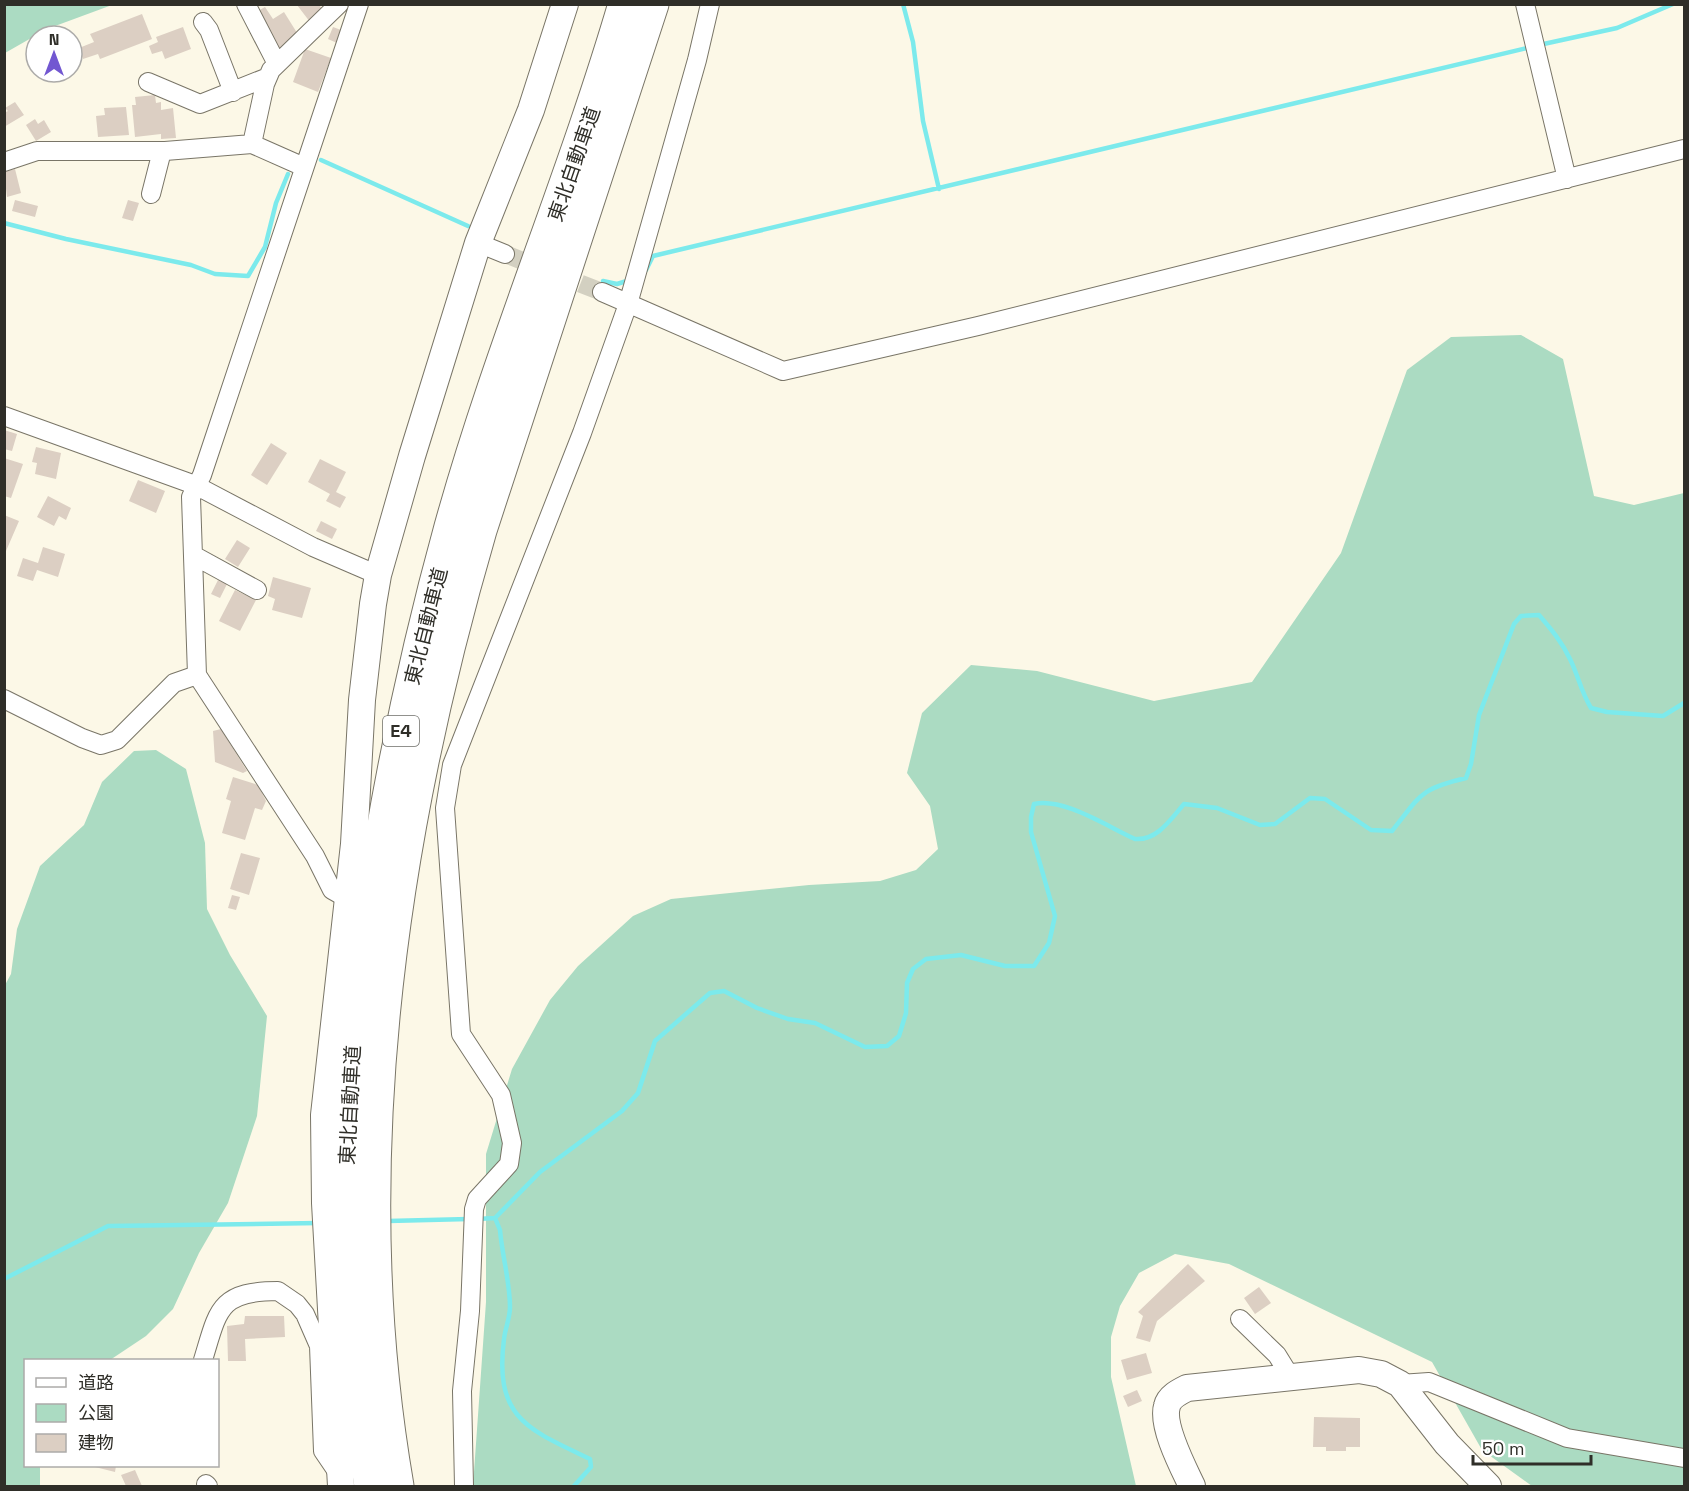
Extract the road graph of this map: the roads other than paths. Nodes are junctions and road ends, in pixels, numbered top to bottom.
1 (246, 4) edge
2 (339, 4) edge
3 (359, 4) edge
4 (565, 4) edge
5 (625, 4) edge
6 (652, 4) edge
7 (710, 4) edge
8 (1526, 4) edge
9 (203, 22) dead end
10 (273, 71) junction
11 (148, 82) dead end
12 (233, 92) junction
13 (252, 144) junction
14 (1684, 149) edge
15 (162, 152) junction
16 (4, 162) edge
17 (304, 167) junction
18 (1567, 179) junction
19 (151, 194) dead end
20 (478, 243) junction
21 (505, 254) tunnel mouth
22 (602, 292) tunnel mouth
23 (628, 304) junction
24 (4, 416) edge
25 (195, 485) junction
26 (193, 555) junction
27 (378, 575) junction
28 (257, 590) dead end
29 (197, 675) junction
30 (4, 699) edge
31 (348, 899) junction
32 (1240, 1319) dead end
33 (203, 1359) edge
34 (1290, 1376) junction
35 (1400, 1384) junction
36 (1684, 1458) edge
37 (351, 1484) edge
38 (397, 1486) edge
39 (464, 1486) edge
40 (1192, 1486) edge
41 (1488, 1486) edge

1 - 10 street
2 - 10 street
3 - 17 street
4 - 20 street
5 - 37 highway, 東北自動車道 / E4
6 - 38 highway, 東北自動車道 / E4
7 - 23 street
8 - 18 street
9 - 12 street
10 - 12 street
10 - 13 street
11 - 12 street
13 - 15 street
13 - 17 street
14 - 18 street
15 - 16 street
15 - 19 street
17 - 25 street
18 - 23 street
20 - 21 street
20 - 27 street
22 - 23 street
23 - 39 street
24 - 25 street
25 - 26 street
25 - 27 street
26 - 28 street
26 - 29 street
27 - 31 street
29 - 30 street
29 - 31 street
31 - 37 street
32 - 34 street
33 - 37 street
34 - 35 street
34 - 40 street
35 - 36 street
35 - 41 street

